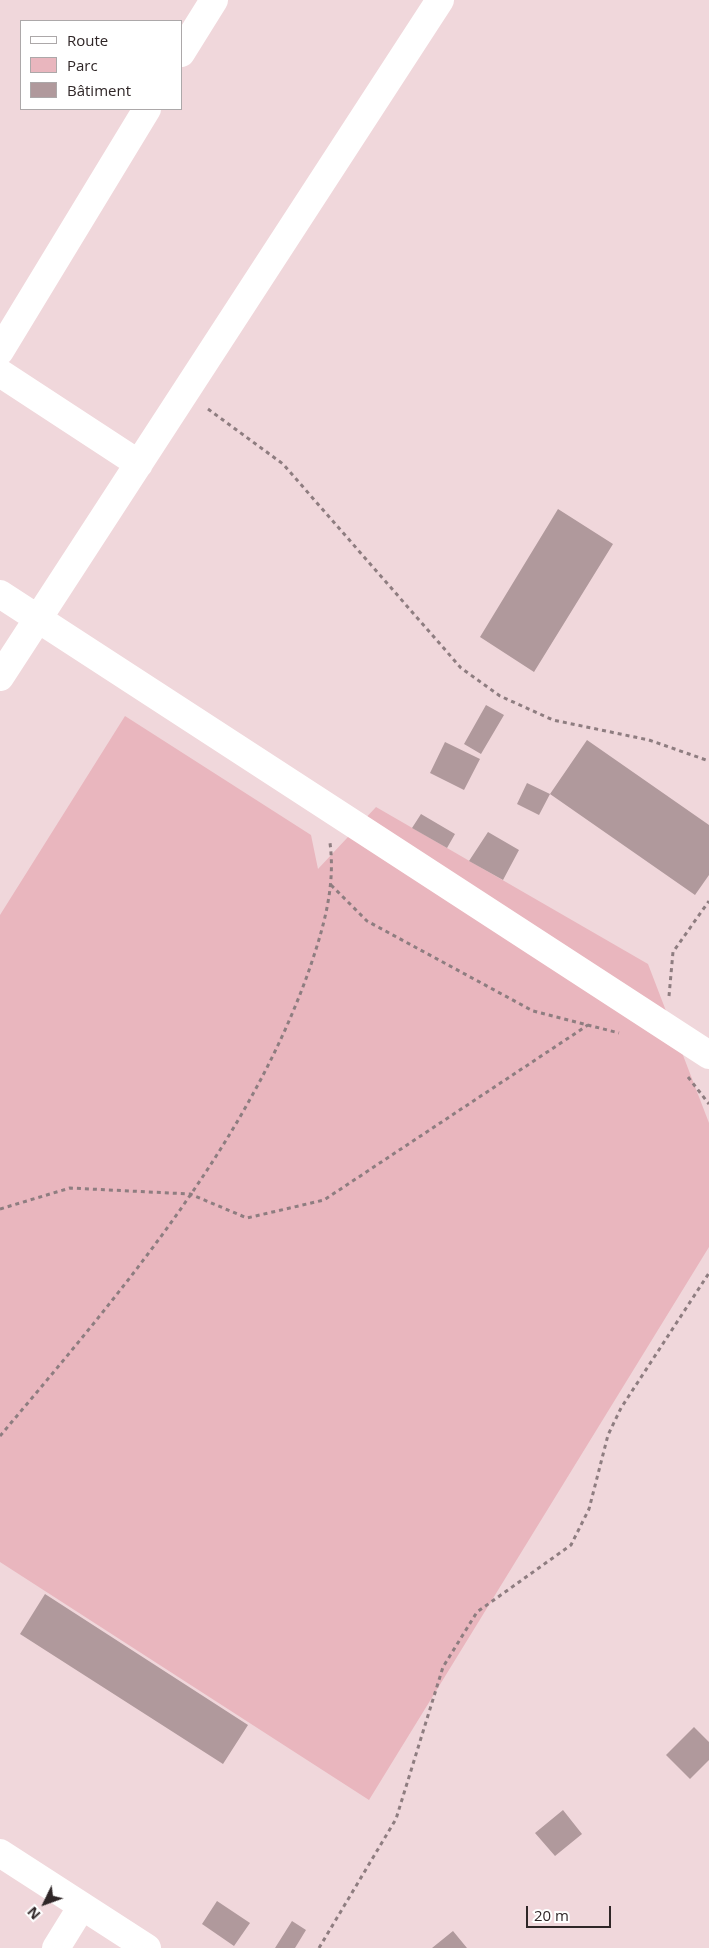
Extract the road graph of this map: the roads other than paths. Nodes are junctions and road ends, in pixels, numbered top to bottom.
1 (214, 0) edge
2 (440, 0) edge
3 (182, 51) edge
4 (147, 110) edge
5 (0, 351) edge
6 (0, 373) edge
7 (139, 464) junction
8 (0, 594) edge
9 (38, 618) junction
10 (0, 677) edge
11 (709, 1055) edge
12 (0, 1853) edge
13 (82, 1906) junction
14 (56, 1948) edge
15 (147, 1948) edge

1 - 3 street
2 - 7 street
4 - 5 street
6 - 7 street
7 - 9 street
8 - 9 street
9 - 10 street
9 - 11 street
12 - 13 street
13 - 14 street
13 - 15 street

